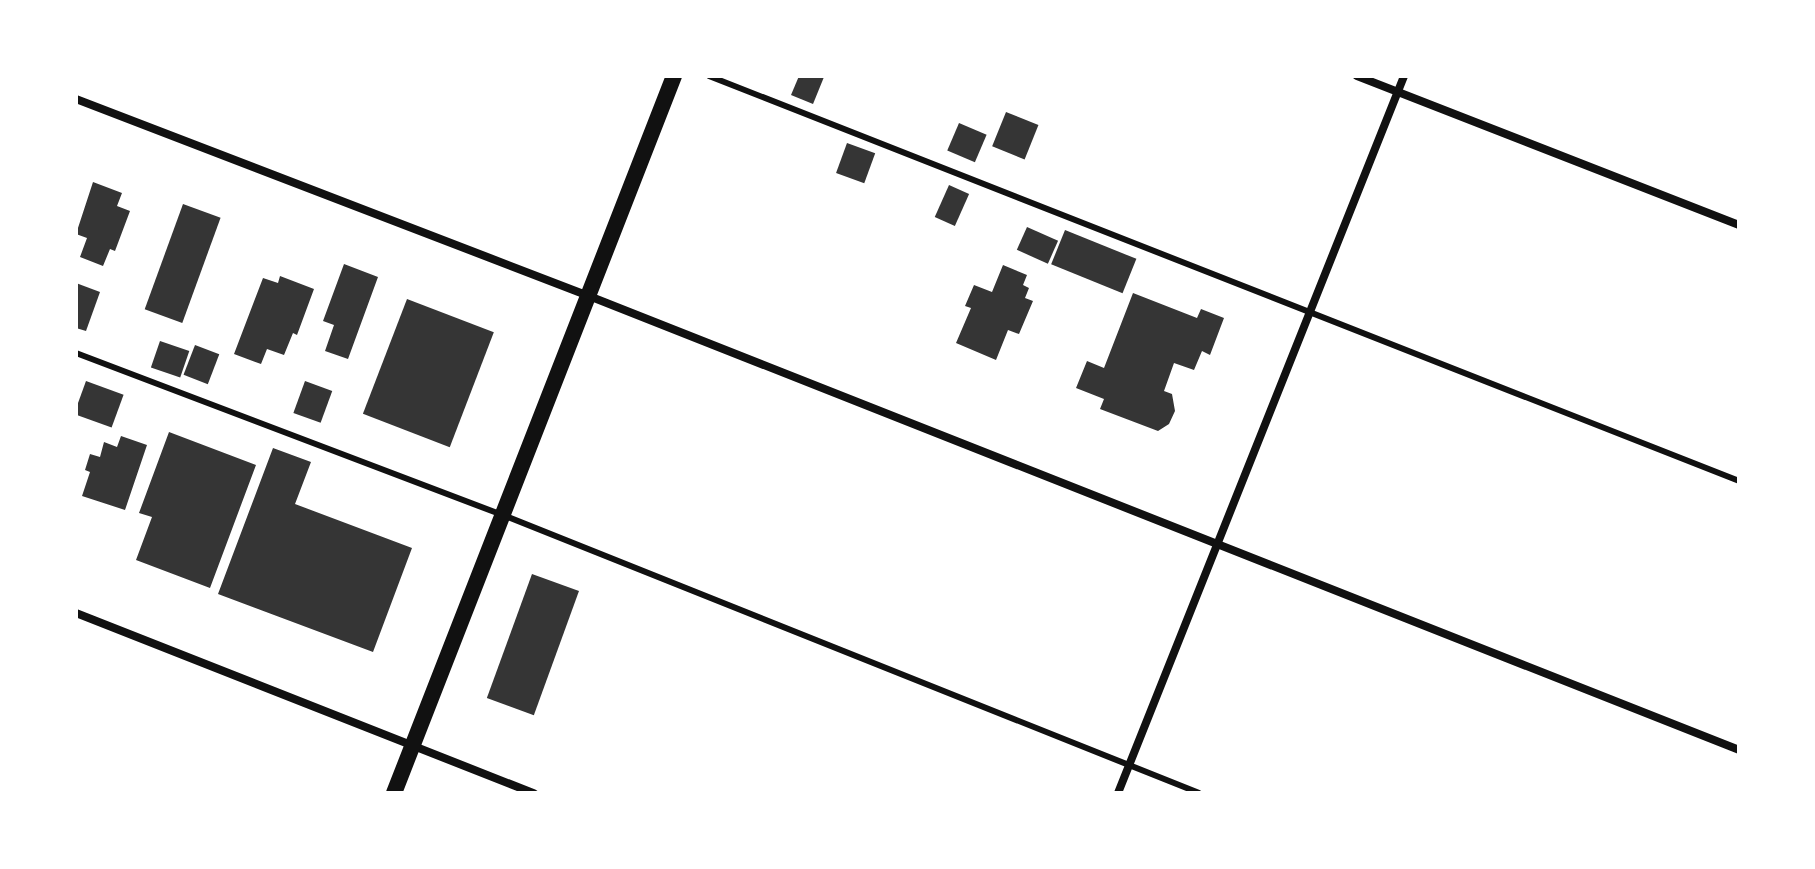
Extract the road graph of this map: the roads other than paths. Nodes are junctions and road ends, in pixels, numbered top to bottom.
1 (674, 76) edge
2 (709, 76) edge
3 (1357, 76) edge
4 (1404, 76) edge
5 (1398, 92) junction
6 (76, 99) edge
7 (1739, 225) edge
8 (589, 296) junction
9 (1310, 312) junction
10 (76, 353) edge
11 (1739, 481) edge
12 (503, 515) junction
13 (1217, 546) junction
14 (76, 613) edge
15 (412, 745) junction
16 (1739, 750) edge
17 (1129, 766) junction
18 (394, 793) edge
19 (534, 793) edge
20 (1118, 793) edge
21 (1199, 793) edge

1 - 8 main road
2 - 9 lane
3 - 5 street
4 - 5 street
5 - 7 street
5 - 9 street
6 - 8 street
8 - 12 main road
8 - 13 street
9 - 11 lane
9 - 13 street
10 - 12 lane
12 - 15 main road
12 - 17 lane
13 - 16 street
13 - 17 street
14 - 15 street
15 - 18 main road
15 - 19 street
17 - 20 street
17 - 21 lane

